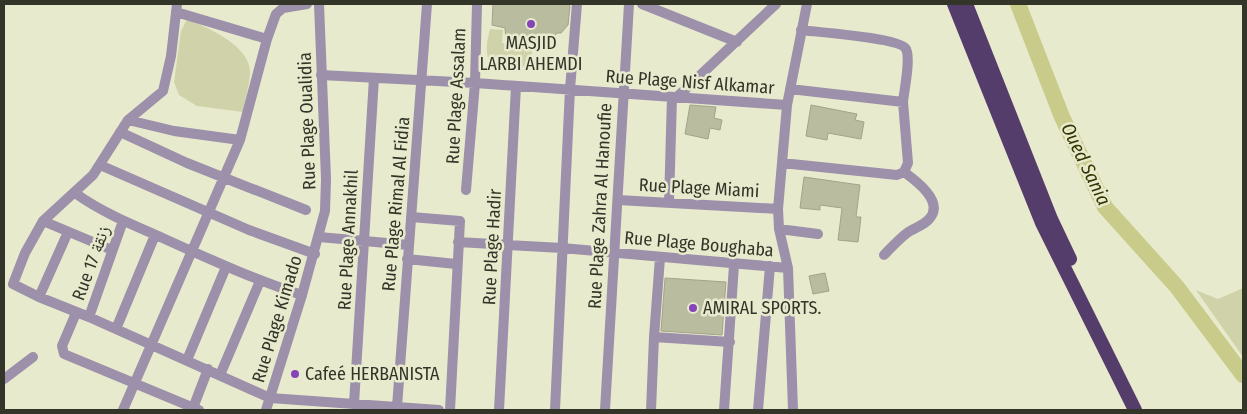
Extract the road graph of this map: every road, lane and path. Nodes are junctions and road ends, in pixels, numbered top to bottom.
1 (307, 4) edge
2 (319, 4) edge
3 (427, 4) edge
4 (477, 4) edge
5 (577, 4) edge
6 (629, 4) edge
7 (642, 4) edge
8 (774, 4) edge
9 (807, 4) edge
10 (954, 4) edge
11 (966, 4) edge
12 (176, 8) edge
13 (659, 8) edge
14 (801, 30) junction
15 (267, 39) junction
16 (737, 42) junction
17 (321, 76) junction
18 (374, 78) junction
19 (422, 79) junction
20 (475, 83) junction
21 (516, 86) junction
22 (570, 89) junction
23 (790, 89) junction
24 (622, 93) junction
25 (674, 97) junction
26 (903, 102) junction
27 (787, 105) junction
28 (128, 120) junction
29 (120, 132) junction
30 (240, 140) junction
31 (782, 163) junction
32 (100, 165) junction
33 (900, 173) junction
34 (224, 178) junction
35 (466, 190) dead end
36 (75, 193) junction
37 (618, 200) junction
38 (669, 203) junction
39 (778, 209) junction
40 (306, 210) dead end
41 (208, 213) junction
42 (411, 217) junction
43 (43, 221) junction
44 (124, 221) junction
45 (780, 229) junction
46 (68, 232) junction
47 (818, 234) dead end
48 (155, 235) junction
49 (320, 237) junction
50 (364, 241) junction
51 (458, 242) junction
52 (409, 244) junction
53 (509, 244) junction
54 (562, 248) junction
55 (112, 250) junction
56 (191, 251) junction
57 (615, 253) junction
58 (315, 254) junction
59 (884, 255) dead end
60 (660, 258) junction
61 (407, 259) junction
62 (456, 264) junction
63 (734, 265) junction
64 (770, 266) junction
65 (226, 267) junction
66 (788, 268) junction
67 (260, 280) junction
68 (302, 295) junction
69 (39, 297) junction
70 (76, 312) junction
71 (89, 317) junction
72 (116, 329) junction
73 (654, 337) junction
74 (730, 342) junction
75 (150, 344) junction
76 (33, 356) dead end
77 (187, 360) junction
78 (208, 369) junction
79 (220, 375) junction
80 (4, 379) edge
81 (134, 385) junction
82 (270, 398) junction
83 (354, 404) junction
84 (174, 406) edge
85 (397, 407) junction
86 (196, 409) edge
87 (123, 410) edge
88 (266, 410) edge
89 (440, 410) edge
90 (450, 410) edge
91 (499, 410) edge
92 (555, 410) edge
93 (605, 410) edge
94 (651, 410) edge
95 (724, 410) edge
96 (758, 410) edge
97 (793, 410) edge
98 (1135, 410) edge
99 (1143, 410) edge

1 - 15 street
2 - 17 street, Rue Plage Oualidia
3 - 19 street, Rue Plage Rimal Al Fidia
4 - 20 street, Rue Plage Assalam
5 - 22 street
6 - 24 street, Rue Plage Zahra Al Hanoufie
7 - 13 street
8 - 16 street
9 - 14 street
10 - 98 highway
11 - 99 highway
12 - 15 street
12 - 28 street
13 - 16 street
14 - 23 street
14 - 26 street
15 - 30 street
16 - 25 street
17 - 18 street, Rue Plage Nisf Alkamar
17 - 49 street, Rue Plage Oualidia
18 - 19 street, Rue Plage Nisf Alkamar
18 - 50 street, Rue Plage Annakhil
19 - 20 street, Rue Plage Nisf Alkamar
19 - 42 street, Rue Plage Rimal Al Fidia
20 - 21 street, Rue Plage Nisf Alkamar
20 - 35 street, Rue Plage Assalam
21 - 22 street, Rue Plage Nisf Alkamar
21 - 53 street, Rue Plage Hadir
22 - 24 street, Rue Plage Nisf Alkamar
22 - 54 street
23 - 26 street
23 - 27 street
24 - 25 street, Rue Plage Nisf Alkamar
24 - 37 street, Rue Plage Zahra Al Hanoufie
25 - 27 street, Rue Plage Nisf Alkamar
25 - 38 street
26 - 33 street
27 - 31 street
28 - 29 street
28 - 30 street
29 - 32 street
29 - 34 street
30 - 34 street
31 - 33 street
31 - 39 street
32 - 36 street
32 - 41 street
33 - 59 street
34 - 40 street
34 - 41 street
36 - 43 street
36 - 44 street
37 - 38 street, Rue Plage Miami
37 - 57 street, Rue Plage Zahra Al Hanoufie
38 - 39 street, Rue Plage Miami
39 - 45 street
41 - 56 street
41 - 58 street
42 - 51 street
42 - 52 street, Rue Plage Rimal Al Fidia
43 - 46 street
43 - 69 street
44 - 48 street
44 - 55 street, Rue 17 زنقة
45 - 47 street
45 - 66 street
46 - 55 street
46 - 69 street
48 - 56 street
48 - 72 street
49 - 50 street
49 - 58 street, Rue Plage Kimado
50 - 52 street
50 - 83 street, Rue Plage Annakhil
51 - 53 street, Rue Plage Boughaba
51 - 62 street
52 - 61 street, Rue Plage Rimal Al Fidia
53 - 54 street, Rue Plage Boughaba
53 - 91 street, Rue Plage Hadir
54 - 57 street, Rue Plage Boughaba
54 - 92 street
55 - 71 street, Rue 17 زنقة
56 - 65 street
56 - 75 street
57 - 60 street, Rue Plage Boughaba
57 - 93 street, Rue Plage Zahra Al Hanoufie
58 - 68 street, Rue Plage Kimado
60 - 63 street, Rue Plage Boughaba
60 - 73 street
61 - 62 street
61 - 85 street, Rue Plage Rimal Al Fidia
62 - 90 street
63 - 64 street, Rue Plage Boughaba
63 - 74 street
64 - 66 street, Rue Plage Boughaba
64 - 96 street
65 - 67 street
65 - 77 street
66 - 97 street
67 - 68 street
67 - 79 street
68 - 82 street, Rue Plage Kimado
69 - 70 street
70 - 71 street
70 - 81 street
71 - 72 street
72 - 75 street
73 - 74 street
73 - 94 street
74 - 95 street
75 - 77 street
75 - 81 street
76 - 80 street
77 - 78 street
78 - 79 street
78 - 86 street
79 - 82 street
81 - 84 street
81 - 87 street
82 - 83 street
82 - 88 street, Rue Plage Kimado
83 - 85 street
84 - 86 street
85 - 89 street

